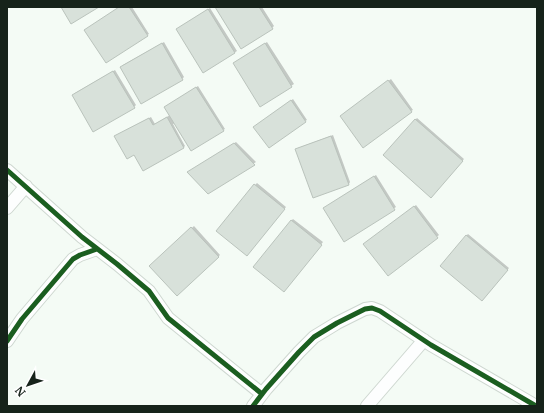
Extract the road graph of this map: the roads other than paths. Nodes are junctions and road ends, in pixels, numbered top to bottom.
1 (7, 170) edge
2 (26, 186) junction
3 (7, 208) edge
4 (97, 249) junction
5 (424, 340) junction
6 (7, 341) edge
7 (262, 394) junction
8 (253, 406) edge
9 (367, 406) edge
10 (536, 406) edge

1 - 2 street
2 - 3 street
2 - 4 street
4 - 6 street
4 - 7 street
5 - 7 street
5 - 9 street
5 - 10 street
7 - 8 street

